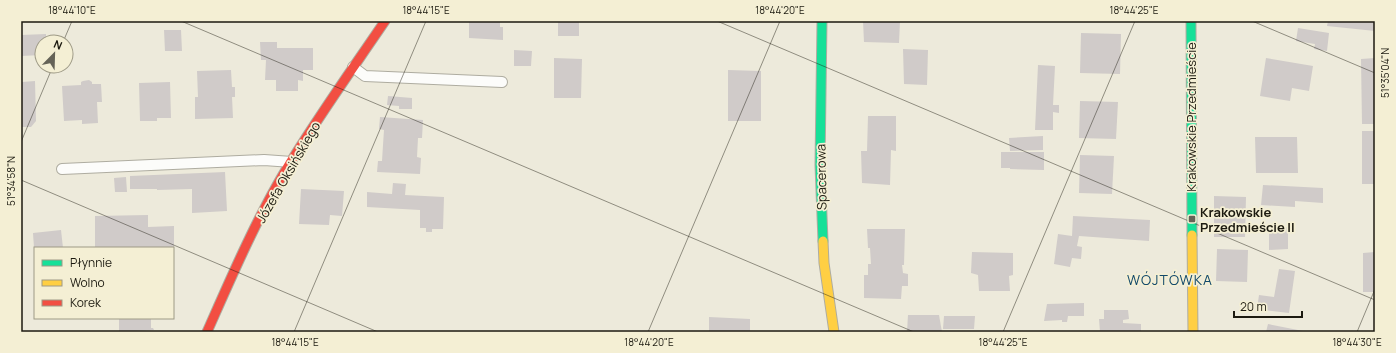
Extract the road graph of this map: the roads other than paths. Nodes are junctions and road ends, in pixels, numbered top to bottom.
1 (385, 21) edge
2 (822, 21) edge
3 (1191, 21) edge
4 (354, 67) junction
5 (502, 82) dead end
6 (292, 162) junction
7 (62, 169) dead end
8 (207, 332) edge
9 (834, 332) edge
10 (1193, 332) edge

1 - 4 street, Józefa Oksińskiego
2 - 9 street, Spacerowa
3 - 10 street, Krakowskie Przedmieście
4 - 5 lane
4 - 6 street, Józefa Oksińskiego
6 - 7 lane
6 - 8 street, Józefa Oksińskiego

